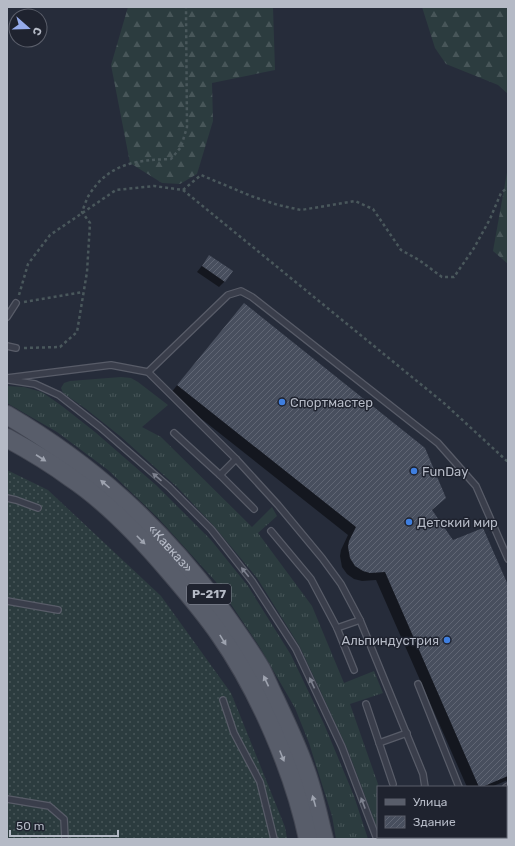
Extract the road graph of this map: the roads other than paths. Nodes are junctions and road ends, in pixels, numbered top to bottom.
1 (16, 303) road end
2 (7, 317) edge
3 (7, 346) edge
4 (16, 348) road end
5 (148, 372) junction
6 (7, 379) edge
7 (7, 415) edge
8 (174, 433) dead end
9 (7, 438) edge
10 (236, 459) junction
11 (220, 475) junction
12 (7, 498) edge
13 (38, 508) dead end
14 (254, 510) dead end
15 (271, 531) dead end
16 (508, 558) edge
17 (7, 601) edge
18 (58, 610) dead end
19 (360, 620) junction
20 (337, 628) junction
21 (354, 670) dead end
22 (418, 684) dead end
23 (223, 700) dead end
24 (366, 704) dead end
25 (407, 733) junction
26 (379, 743) junction
27 (393, 784) dead end
28 (425, 786) edge
29 (459, 786) edge
30 (7, 799) edge
31 (65, 839) edge
32 (274, 839) edge
33 (308, 839) edge
34 (324, 839) edge
35 (377, 839) edge

1 - 2 lane
3 - 4 lane
5 - 6 lane
5 - 10 lane
5 - 16 lane
35 -> 6 lane
34 -> 7 main road, «Кавказ» / Р-217
8 - 11 lane
9 -> 33 main road, «Кавказ» / Р-217
10 - 11 lane
10 - 19 lane
11 - 14 lane
12 - 13 lane
15 - 20 lane
17 - 18 lane
19 - 20 lane
19 - 25 lane
20 - 21 lane
22 - 29 lane
23 - 32 lane
24 - 26 lane
25 - 26 lane
25 - 28 lane
26 - 27 lane
30 - 31 lane

